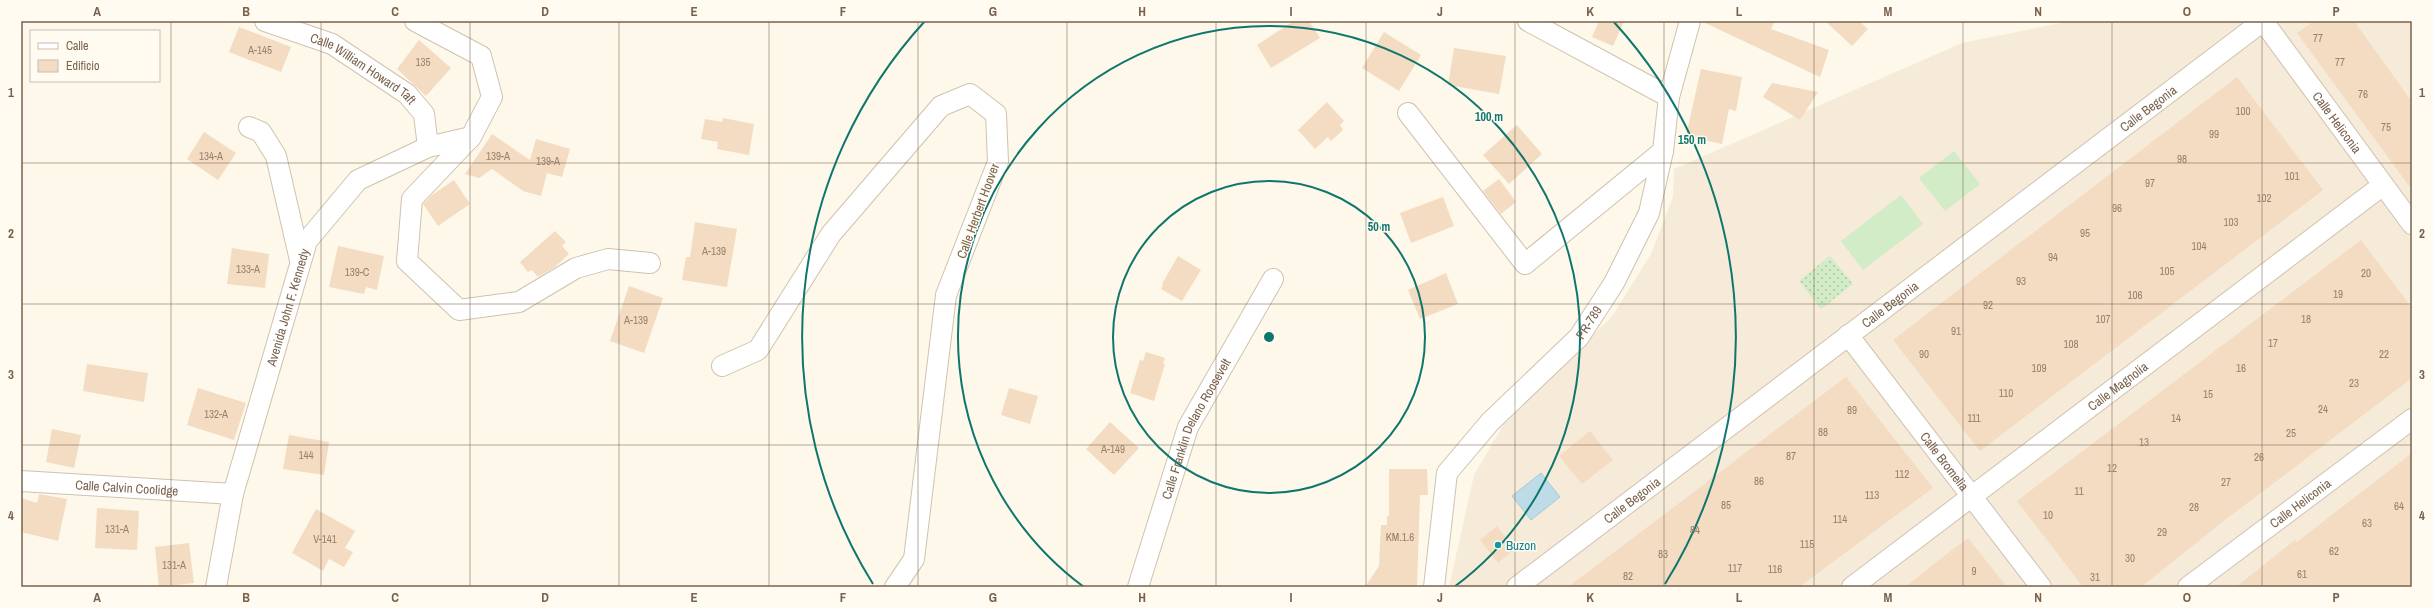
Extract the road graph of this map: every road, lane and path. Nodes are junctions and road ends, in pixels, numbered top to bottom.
1 (264, 21) edge
2 (415, 21) edge
3 (1528, 21) edge
4 (1690, 21) edge
5 (2263, 21) edge
6 (1669, 97) junction
7 (1408, 113) dead end
8 (249, 128) dead end
9 (471, 137) junction
10 (428, 147) junction
11 (1663, 151) junction
12 (2383, 185) junction
13 (2412, 224) edge
14 (301, 262) junction
15 (650, 263) dead end
16 (1273, 279) dead end
17 (1848, 335) junction
18 (722, 366) dead end
19 (2412, 420) edge
20 (21, 481) edge
21 (233, 494) junction
22 (1971, 495) junction
23 (216, 587) edge
24 (895, 587) edge
25 (1138, 587) edge
26 (1434, 587) edge
27 (1517, 587) edge
28 (1852, 587) edge
29 (2041, 587) edge
30 (2188, 587) edge

1 - 10 street, Calle William Howard Taft
2 - 9 street
3 - 6 street
4 - 6 street, PR-789 / PR-789
5 - 12 street, Calle Heliconia
5 - 17 street, Calle Begonia
6 - 11 street, PR-789 / PR-789
7 - 11 street
8 - 14 street
9 - 10 street, Avenida John F. Kennedy
9 - 15 street
10 - 14 street, Avenida John F. Kennedy
11 - 26 street, PR-789 / PR-789
12 - 13 street, Calle Heliconia
12 - 22 street, Calle Magnolia
14 - 21 street, Avenida John F. Kennedy
16 - 25 street, Calle Franklin Delano Roosevelt
17 - 22 street, Calle Bromelia
17 - 27 street, Calle Begonia
18 - 24 street, Calle Herbert Hoover
19 - 30 street, Calle Heliconia
20 - 21 street, Calle Calvin Coolidge
21 - 23 street, Avenida John F. Kennedy
22 - 28 street, Calle Magnolia
22 - 29 street, Calle Bromelia

